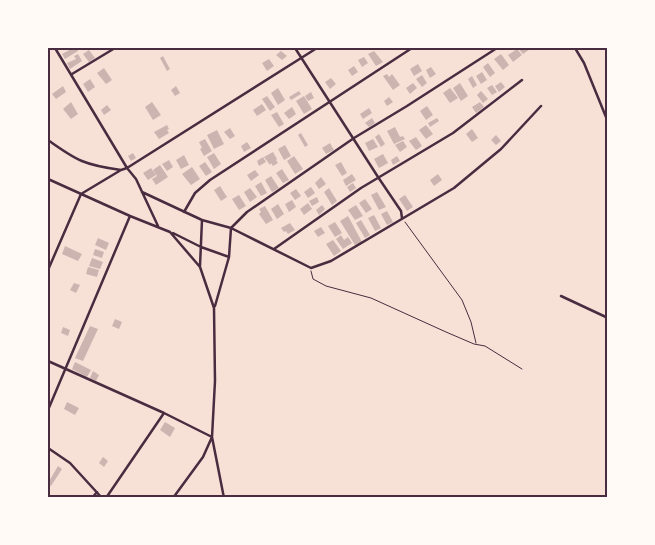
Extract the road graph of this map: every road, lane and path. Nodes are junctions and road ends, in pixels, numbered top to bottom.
1 (55, 48) edge
2 (115, 48) edge
3 (295, 48) edge
4 (317, 48) edge
5 (412, 48) edge
6 (497, 48) edge
7 (576, 48) edge
8 (302, 58) junction
9 (72, 74) junction
10 (522, 80) dead end
11 (330, 101) junction
12 (541, 106) dead end
13 (608, 122) edge
14 (354, 138) junction
15 (48, 140) edge
16 (127, 168) junction
17 (120, 170) junction
18 (378, 177) junction
19 (48, 179) edge
20 (142, 192) junction
21 (81, 194) junction
22 (184, 212) junction
23 (130, 216) junction
24 (402, 218) junction
25 (202, 220) junction
26 (158, 227) junction
27 (231, 228) junction
28 (170, 232) junction
29 (201, 247) junction
30 (274, 249) junction
31 (229, 257) junction
32 (200, 267) junction
33 (310, 268) junction
34 (48, 270) edge
35 (561, 296) dead end
36 (214, 308) junction
37 (608, 318) edge
38 (476, 344) dead end
39 (48, 361) edge
40 (65, 368) junction
41 (522, 369) dead end
42 (48, 410) edge
43 (164, 413) junction
44 (212, 438) junction
45 (48, 448) edge
46 (97, 492) junction
47 (92, 498) edge
48 (102, 498) edge
49 (106, 498) edge
50 (173, 498) edge
51 (224, 498) edge

1 - 9 street
2 - 9 street
3 - 8 street
4 - 8 street
5 - 11 street
6 - 14 street
7 - 13 street
8 - 11 street
8 - 16 street
9 - 16 street
10 - 18 street
11 - 14 street
11 - 22 street
12 - 24 street
14 - 18 street
14 - 27 street
15 - 17 street
16 - 17 street
16 - 20 street
17 - 21 street
18 - 24 street
18 - 30 street
19 - 21 street
20 - 22 street
20 - 26 street
21 - 23 street
21 - 34 street
22 - 25 street
23 - 26 street
23 - 40 street
24 - 33 street
24 - 38 path
25 - 27 street
25 - 29 street
26 - 28 street
27 - 30 street
27 - 31 street
28 - 29 street
28 - 32 street
29 - 31 street
29 - 32 street
30 - 33 street
31 - 36 street
32 - 36 street
33 - 41 path
35 - 37 street
36 - 44 street
39 - 40 street
40 - 42 street
40 - 43 street
43 - 44 street
43 - 49 street
44 - 50 street
44 - 51 street
45 - 46 street
46 - 47 street
46 - 48 street

